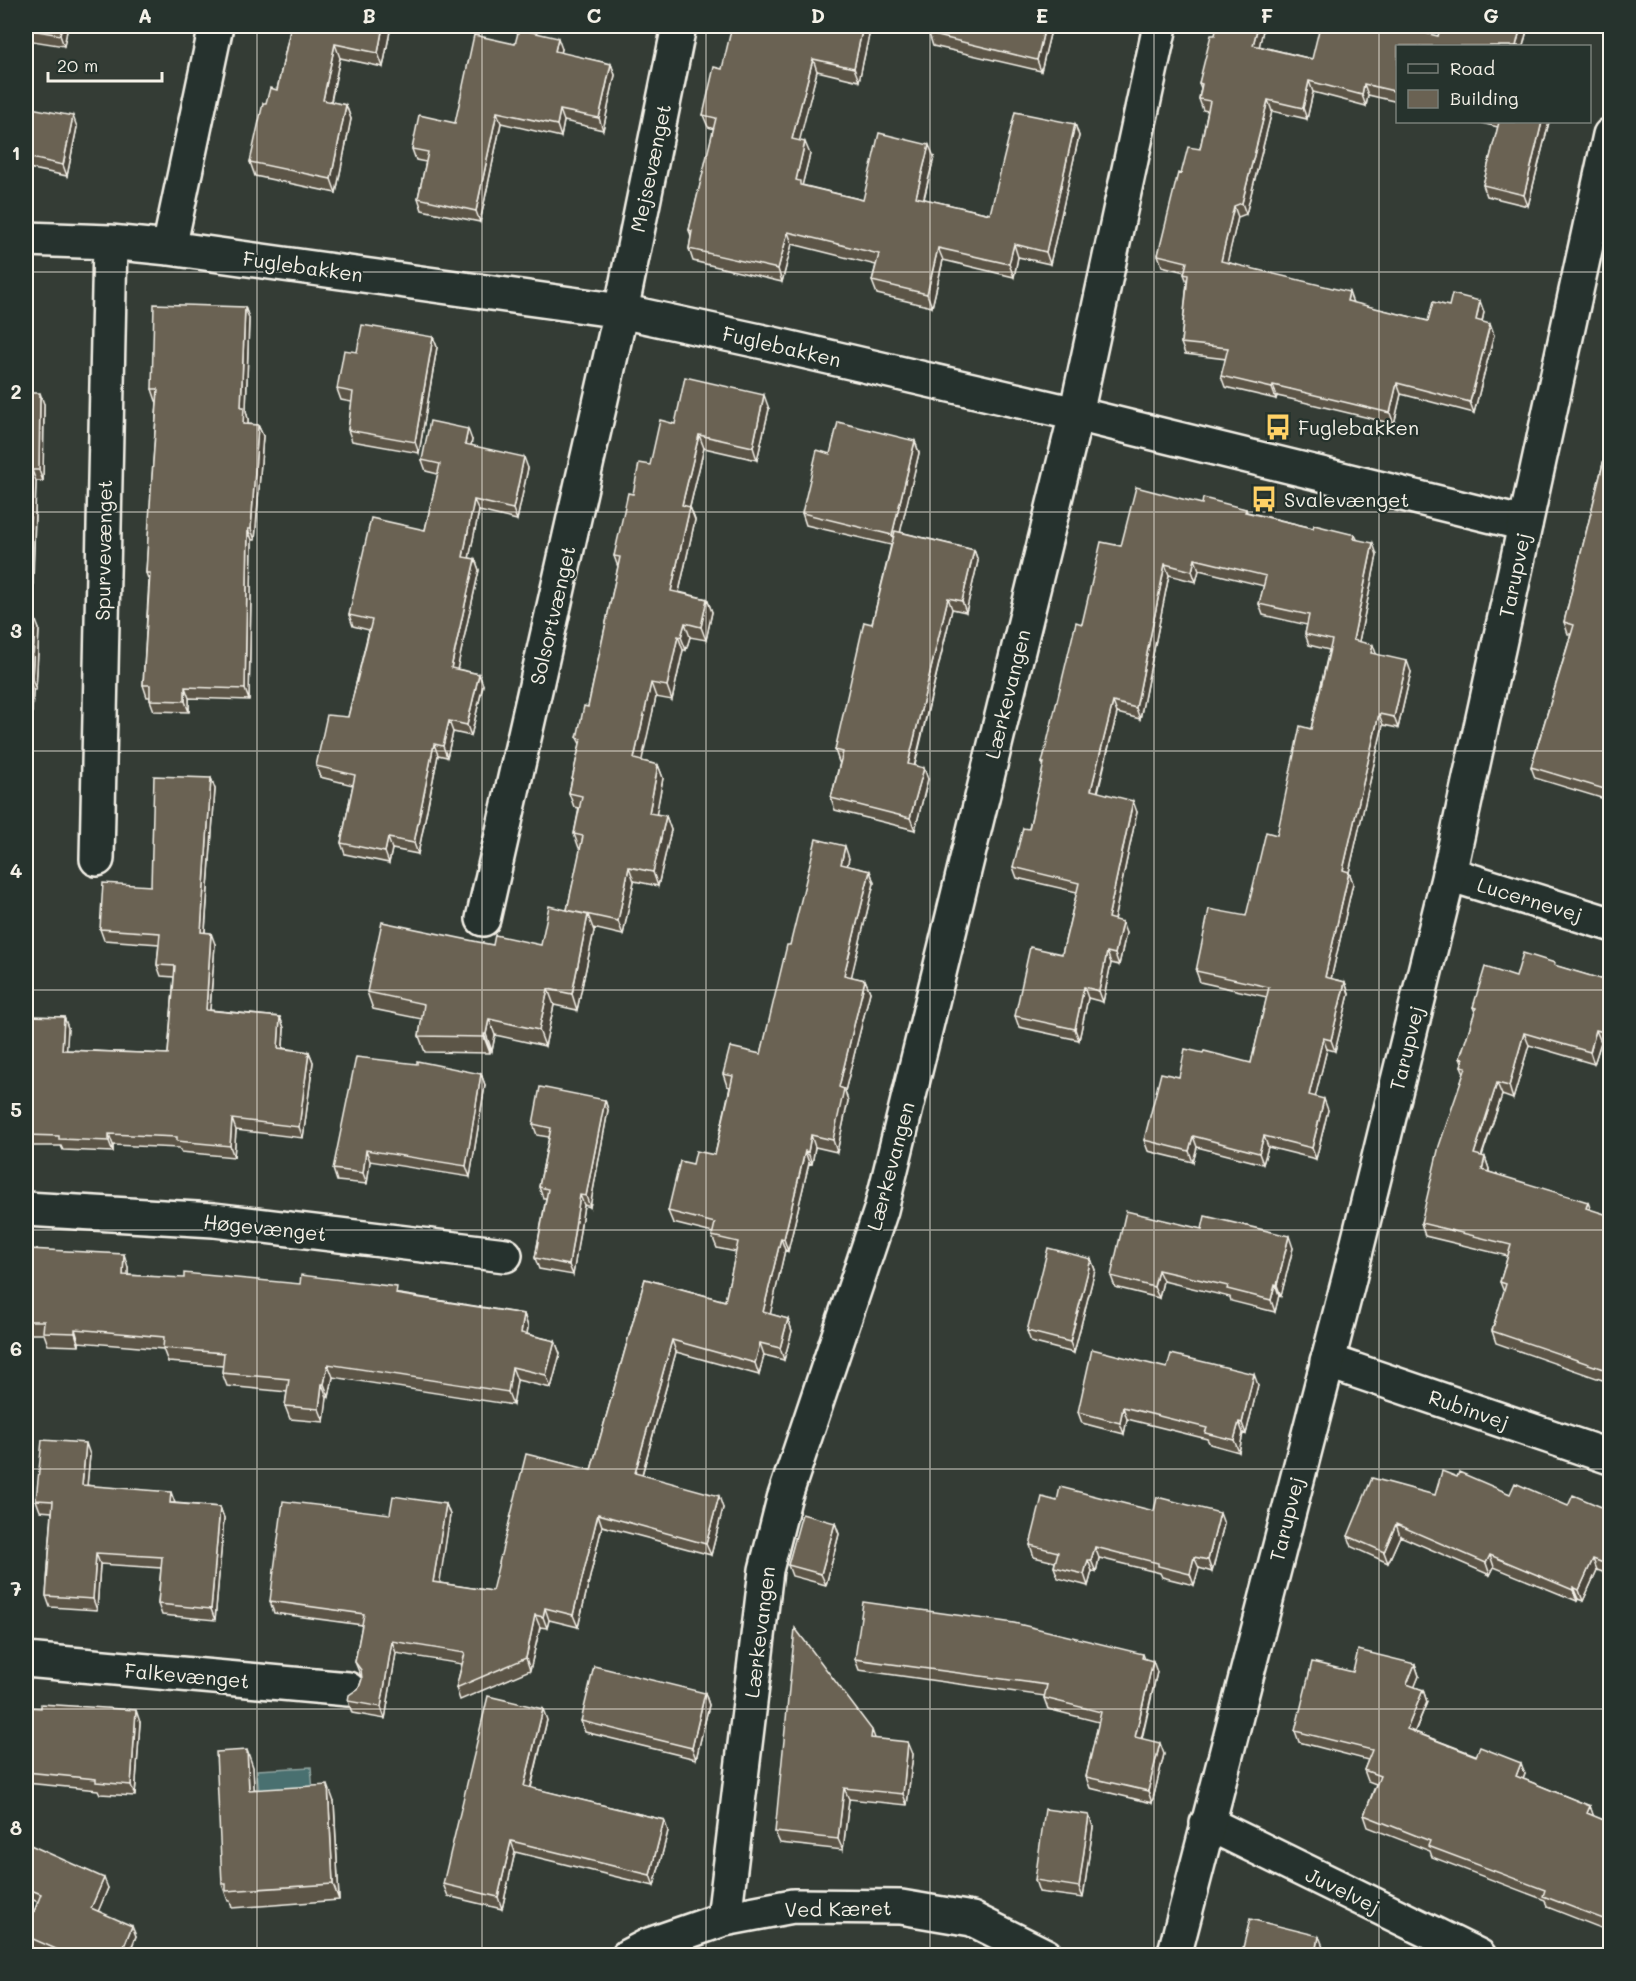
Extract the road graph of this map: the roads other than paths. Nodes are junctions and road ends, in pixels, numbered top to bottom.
1 (216, 26) edge
2 (679, 26) edge
3 (1160, 26) edge
4 (1611, 135) edge
5 (26, 239) edge
6 (110, 242) junction
7 (169, 248) junction
8 (621, 311) junction
9 (1076, 414) junction
10 (1525, 524) junction
11 (97, 858) dead end
12 (1449, 874) junction
13 (483, 919) dead end
14 (1611, 924) edge
15 (26, 1209) edge
16 (505, 1255) dead end
17 (1327, 1361) junction
18 (1611, 1457) edge
19 (26, 1660) edge
20 (348, 1689) dead end
21 (1207, 1823) junction
22 (724, 1919) junction
23 (628, 1956) edge
24 (1046, 1956) edge
25 (1174, 1956) edge
26 (1479, 1956) edge

1 - 7 street
2 - 8 street, Mejsevænget
3 - 9 street
4 - 10 street, Tarupvej
5 - 6 street, Fuglebakken
6 - 7 street, Fuglebakken
6 - 11 street, Spurvevænget
7 - 8 street, Fuglebakken
8 - 9 street, Fuglebakken
8 - 13 street, Solsortvænget
9 - 10 street, Fuglebakken
9 - 22 street, Lærkevangen
10 - 12 street, Tarupvej
12 - 14 street, Lucernevej
12 - 17 street, Tarupvej
15 - 16 street, Høgevænget
17 - 18 street, Rubinvej
17 - 21 street, Tarupvej
19 - 20 street, Falkevænget
21 - 25 street, Tarupvej
21 - 26 street, Juvelvej
22 - 23 street, Ved Kæret
22 - 24 street, Ved Kæret

